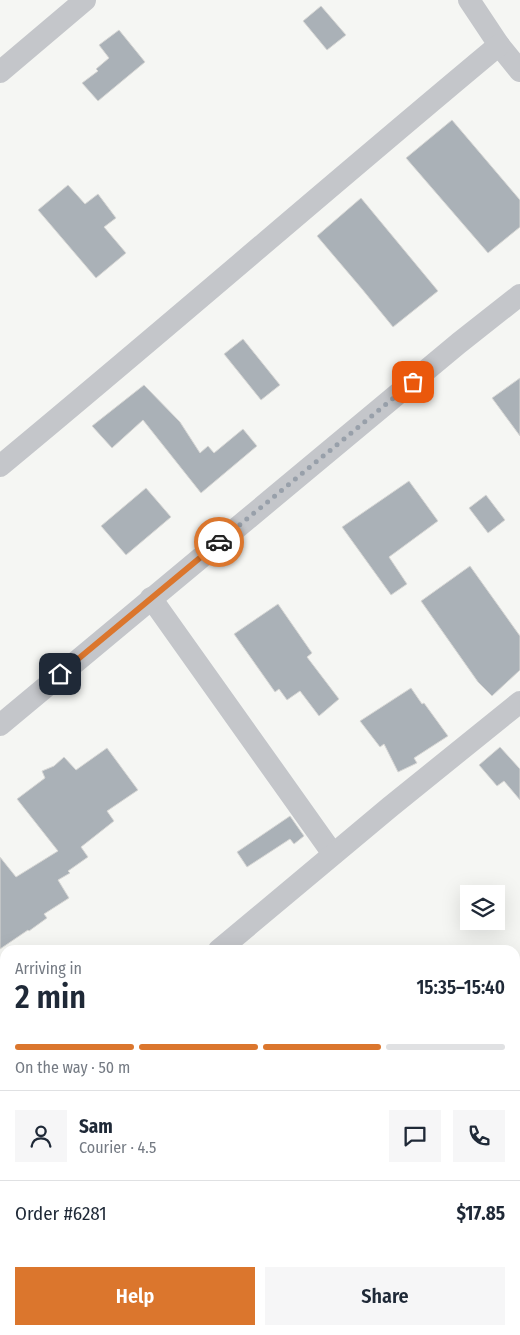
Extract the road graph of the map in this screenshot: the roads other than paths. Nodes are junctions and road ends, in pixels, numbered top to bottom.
1 (85, 0) edge
2 (469, 0) edge
3 (499, 44) junction
4 (520, 71) edge
5 (0, 72) edge
6 (520, 295) edge
7 (0, 466) edge
8 (151, 598) junction
9 (520, 702) edge
10 (0, 725) edge
11 (333, 854) junction
12 (225, 945) edge

1 - 5 street
2 - 3 street
3 - 4 street
3 - 7 street
6 - 8 street
8 - 10 street
8 - 11 street
9 - 11 street
11 - 12 street

